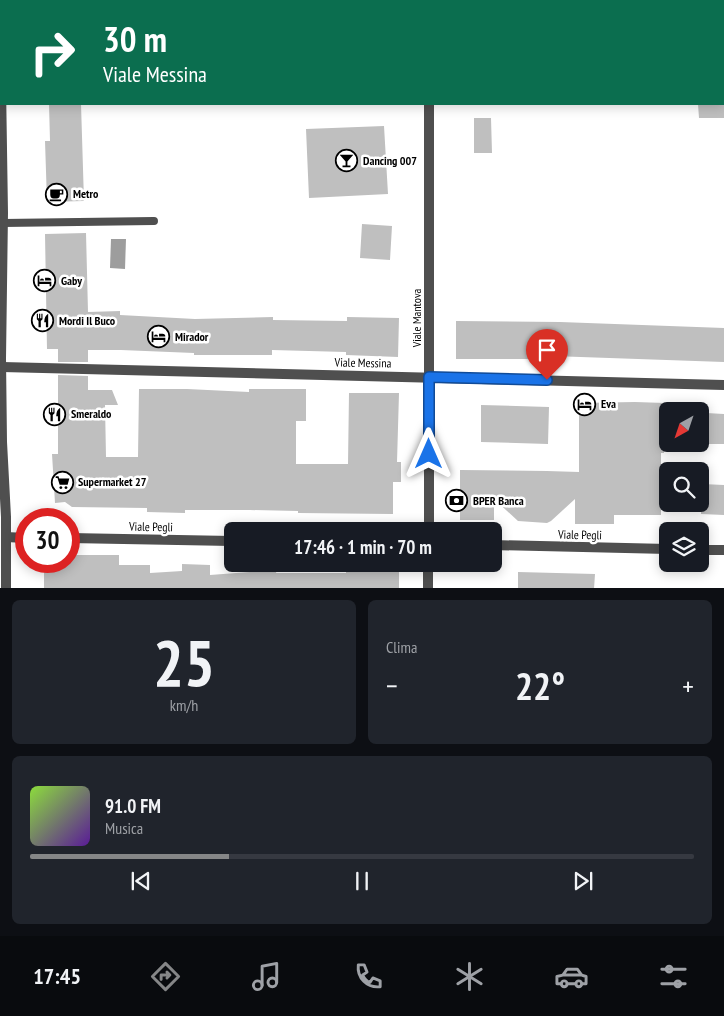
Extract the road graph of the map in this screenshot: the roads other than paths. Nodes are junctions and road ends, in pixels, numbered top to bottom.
1 (1, 105) edge
2 (429, 105) edge
3 (154, 220) dead end
4 (3, 223) junction
5 (2, 367) junction
6 (429, 377) junction
7 (724, 385) edge
8 (429, 522) edge
9 (6, 537) junction
10 (15, 537) edge
11 (80, 538) edge
12 (224, 541) edge
13 (502, 545) edge
14 (659, 549) edge
15 (709, 550) edge
16 (724, 550) edge
17 (428, 572) edge
18 (6, 588) edge
19 (428, 588) edge

1 - 4 street
2 - 6 street, Viale Mantova
3 - 4 lane
4 - 5 street
5 - 6 street, Viale Messina
5 - 9 street
6 - 7 street, Viale Messina
6 - 8 street, Viale Mantova
9 - 10 street
9 - 18 street
11 - 12 street, Viale Pegli
13 - 14 street, Viale Pegli
15 - 16 street
17 - 19 street

